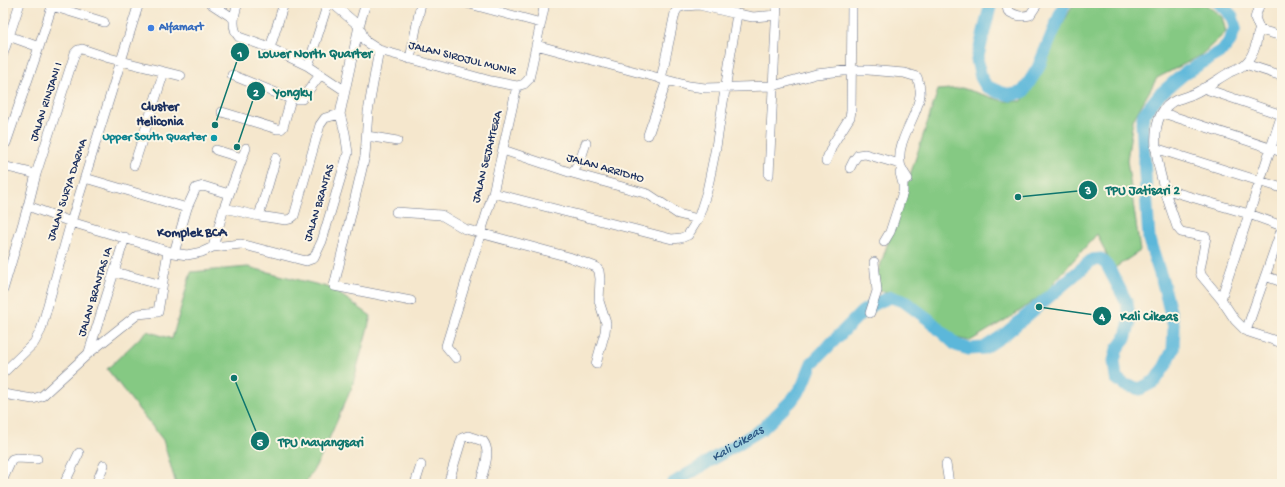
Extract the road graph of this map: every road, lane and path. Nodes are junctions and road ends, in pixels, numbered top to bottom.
1 (20, 3) edge
2 (139, 3) edge
3 (210, 3) edge
4 (238, 3) edge
5 (284, 3) edge
6 (328, 3) edge
7 (332, 3) edge
8 (366, 3) edge
9 (421, 3) edge
10 (466, 3) edge
11 (545, 3) edge
12 (777, 3) edge
13 (852, 3) edge
14 (1006, 3) edge
15 (1038, 3) edge
16 (1260, 3) edge
17 (52, 4) edge
18 (700, 4) edge
19 (483, 5) edge
20 (341, 7) edge
21 (736, 14) junction
22 (776, 15) junction
23 (233, 18) junction
24 (104, 22) dead end
25 (541, 23) junction
26 (359, 26) junction
27 (1260, 30) junction
28 (6, 35) edge
29 (1282, 36) edge
30 (536, 45) junction
31 (39, 47) junction
32 (270, 48) junction
33 (379, 50) junction
34 (3, 54) edge
35 (410, 59) junction
36 (122, 62) junction
37 (1246, 64) junction
38 (308, 66) junction
39 (852, 70) junction
40 (164, 72) junction
41 (232, 75) dead end
42 (320, 75) junction
43 (181, 76) dead end
44 (1282, 76) edge
45 (664, 79) junction
46 (517, 86) junction
47 (773, 86) junction
48 (725, 88) junction
49 (1203, 88) junction
50 (344, 90) junction
51 (291, 99) junction
52 (222, 112) dead end
53 (1162, 113) junction
54 (340, 114) junction
55 (1282, 115) edge
56 (648, 135) dead end
57 (367, 136) junction
58 (397, 141) dead end
59 (586, 142) dead end
60 (3, 144) edge
61 (246, 148) dead end
62 (1155, 148) junction
63 (1271, 148) junction
64 (216, 150) dead end
65 (503, 150) junction
66 (1282, 152) edge
67 (242, 158) junction
68 (276, 158) dead end
69 (826, 161) dead end
70 (134, 165) dead end
71 (3, 166) edge
72 (901, 166) junction
73 (850, 168) dead end
74 (572, 173) junction
75 (36, 174) junction
76 (768, 175) dead end
77 (85, 178) junction
78 (908, 179) dead end
79 (1260, 180) junction
80 (1282, 188) edge
81 (1164, 189) junction
82 (493, 193) junction
83 (229, 194) junction
84 (28, 206) junction
85 (187, 208) junction
86 (224, 208) junction
87 (396, 212) dead end
88 (1249, 214) junction
89 (259, 216) junction
90 (698, 219) junction
91 (70, 222) junction
92 (1282, 227) edge
93 (480, 234) junction
94 (126, 237) junction
95 (884, 242) dead end
96 (212, 247) junction
97 (171, 252) junction
98 (874, 262) dead end
99 (115, 272) junction
100 (1265, 276) junction
101 (1282, 282) edge
102 (162, 285) junction
103 (3, 290) edge
104 (1221, 299) junction
105 (411, 301) dead end
106 (870, 313) dead end
107 (1246, 331) junction
108 (1281, 341) edge
109 (89, 353) junction
110 (456, 358) dead end
111 (596, 364) dead end
112 (3, 373) edge
113 (3, 394) edge
114 (79, 452) dead end
115 (37, 459) dead end
116 (946, 464) dead end
117 (104, 465) dead end
118 (421, 465) dead end
119 (3, 480) edge
120 (448, 483) edge
121 (71, 484) edge
122 (96, 484) edge
123 (415, 484) edge
124 (480, 484) edge
125 (949, 484) edge

1 - 28 street
2 - 36 street, JALAN SURYA DARMA
3 - 23 street
4 - 23 street
5 - 32 street
6 - 38 street
7 - 20 street, JALAN SIROJUL MUNIR
8 - 26 street, JALAN BRANTAS
9 - 35 street
10 - 19 street
11 - 25 street, JALAN SIROJUL MUNIR
12 - 22 street
13 - 39 street
14 - 15 street
16 - 27 street
17 - 24 street
17 - 31 street
18 - 21 street
18 - 45 street
19 - 25 street
20 - 26 street, JALAN SIROJUL MUNIR
21 - 22 street
21 - 48 street
22 - 47 street
23 - 32 street
25 - 30 street, JALAN SIROJUL MUNIR
26 - 33 street, JALAN SIROJUL MUNIR
26 - 50 street, JALAN BRANTAS
27 - 29 street
27 - 37 street
28 - 31 street
28 - 34 street
30 - 45 street
30 - 46 street, JALAN SIROJUL MUNIR
31 - 60 street
32 - 38 street
33 - 35 street, JALAN SIROJUL MUNIR
33 - 57 street
35 - 46 street, JALAN SIROJUL MUNIR
36 - 40 street, JALAN RINJANI I
36 - 75 street, JALAN RINJANI I
36 - 77 street, JALAN SURYA DARMA
37 - 44 street
37 - 49 street
38 - 42 street
39 - 47 street
39 - 69 street
39 - 72 street
40 - 43 street, JALAN RINJANI I
40 - 70 street
41 - 51 street
42 - 50 street
42 - 51 street
45 - 48 street
45 - 56 street
46 - 65 street, JALAN SEJAHTERA
47 - 48 street
47 - 76 street
48 - 90 street
49 - 53 street
49 - 55 street
50 - 54 street, JALAN BRANTAS
51 - 52 street
53 - 62 street
53 - 63 street
54 - 89 street
54 - 96 street, JALAN BRANTAS
55 - 63 street
57 - 58 street
57 - 105 street
59 - 74 street
61 - 67 street
62 - 79 street
62 - 81 street
63 - 66 street
63 - 79 street
64 - 67 street
65 - 74 street, JALAN ARRIDHO
65 - 82 street, JALAN SEJAHTERA
67 - 83 street
68 - 89 street
71 - 75 street
72 - 73 street
72 - 78 street
72 - 95 street
74 - 90 street, JALAN ARRIDHO
75 - 84 street, JALAN RINJANI I
77 - 85 street
77 - 91 street, JALAN SURYA DARMA
79 - 80 street
79 - 88 street
81 - 88 street
81 - 104 street
82 - 90 street
82 - 93 street, JALAN SEJAHTERA
83 - 85 street
83 - 86 street
84 - 91 street
84 - 103 street, JALAN RINJANI I
85 - 97 street
86 - 89 street
86 - 96 street
87 - 93 street
88 - 92 street
88 - 104 street
91 - 94 street, JALAN BRANTAS
91 - 112 street, JALAN SURYA DARMA
92 - 100 street
93 - 110 street, JALAN SEJAHTERA
93 - 111 street
94 - 97 street, JALAN BRANTAS
94 - 99 street, JALAN BRANTAS IA
96 - 97 street, JALAN BRANTAS
97 - 102 street
98 - 106 street
99 - 102 street
99 - 109 street, JALAN BRANTAS IA
100 - 101 street
100 - 107 street
102 - 109 street
104 - 107 street
107 - 108 street
109 - 113 street
114 - 121 street
115 - 119 street
116 - 125 street
117 - 122 street
118 - 123 street
120 - 124 street

